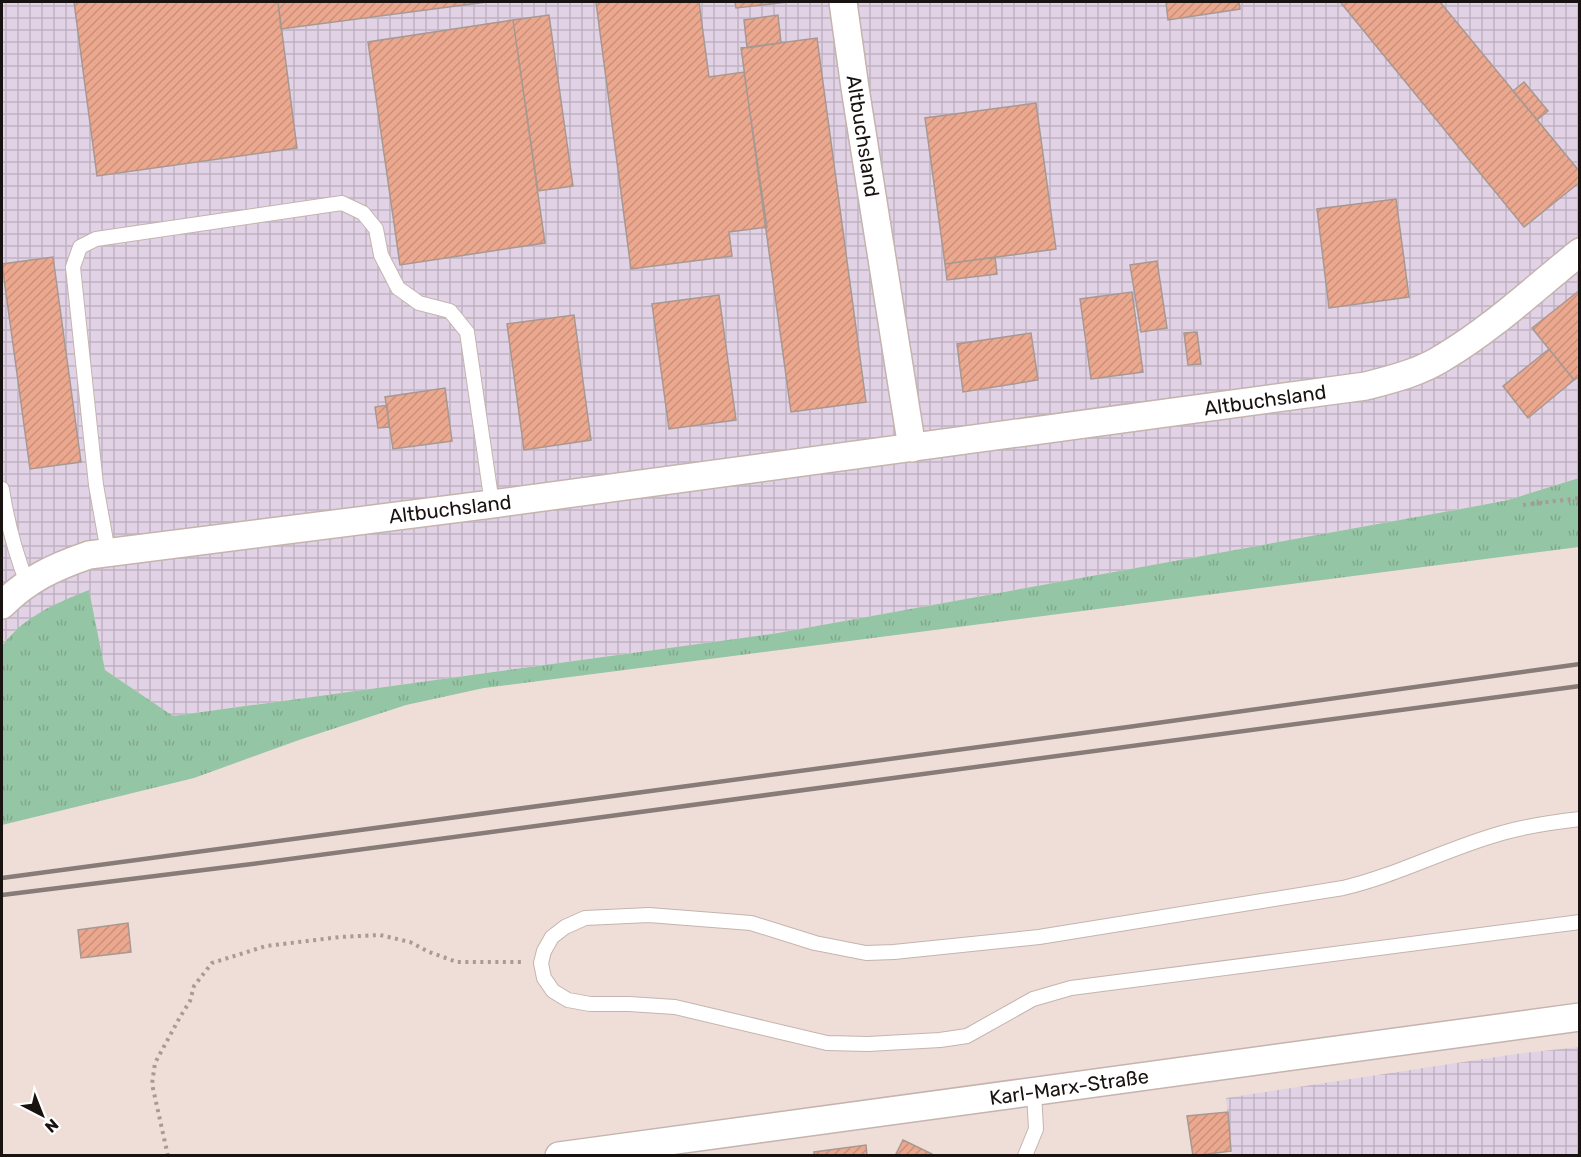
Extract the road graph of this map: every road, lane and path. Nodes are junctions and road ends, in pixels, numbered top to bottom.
1 (843, 2) edge
2 (1580, 252) edge
3 (912, 448) junction
4 (2, 489) edge
5 (1580, 498) edge
6 (492, 504) junction
7 (1523, 505) dead end
8 (108, 552) junction
9 (27, 583) junction
10 (2, 605) edge
11 (1580, 819) edge
12 (1580, 922) edge
13 (541, 963) junction
14 (1580, 1017) edge
15 (1034, 1092) junction
16 (168, 1155) edge
17 (559, 1155) edge
18 (1025, 1155) edge

1 - 3 street, Altbuchsland
2 - 3 street, Altbuchsland
3 - 6 street, Altbuchsland
4 - 9 lane
5 - 7 path
6 - 8 street, Altbuchsland
6 - 8 lane
8 - 9 street, Altbuchsland
9 - 10 street, Altbuchsland
11 - 13 lane
12 - 13 lane
13 - 16 path
14 - 15 street, Karl-Marx-Straße
15 - 17 street, Karl-Marx-Straße
15 - 18 lane

